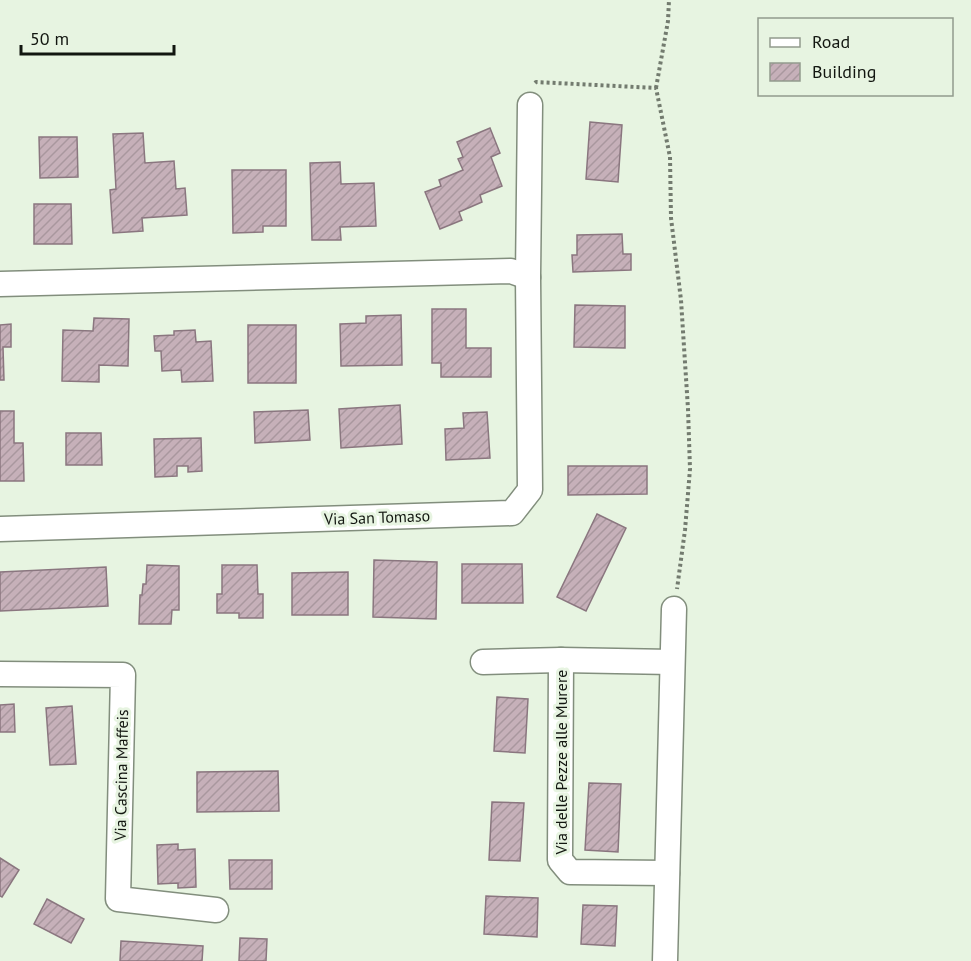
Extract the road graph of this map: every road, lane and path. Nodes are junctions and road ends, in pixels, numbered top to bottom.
1 (669, 0) edge
2 (656, 88) junction
3 (530, 105) joint
4 (528, 277) junction
5 (0, 284) edge
6 (0, 529) edge
7 (674, 609) joint
8 (561, 660) junction
9 (483, 662) dead end
10 (672, 662) junction
11 (0, 674) edge
12 (667, 873) junction
13 (216, 910) dead end
14 (665, 961) edge

1 - 2 path
2 - 3 path
2 - 7 path
3 - 4 street, Via San Tomaso
4 - 5 street
4 - 6 street, Via San Tomaso
7 - 10 street
8 - 9 street, Via delle Pezze alle Murere
8 - 10 street, Via delle Pezze alle Murere
8 - 12 street, Via delle Pezze alle Murere
10 - 12 street
11 - 13 street, Via Cascina Maffeis
12 - 14 street

